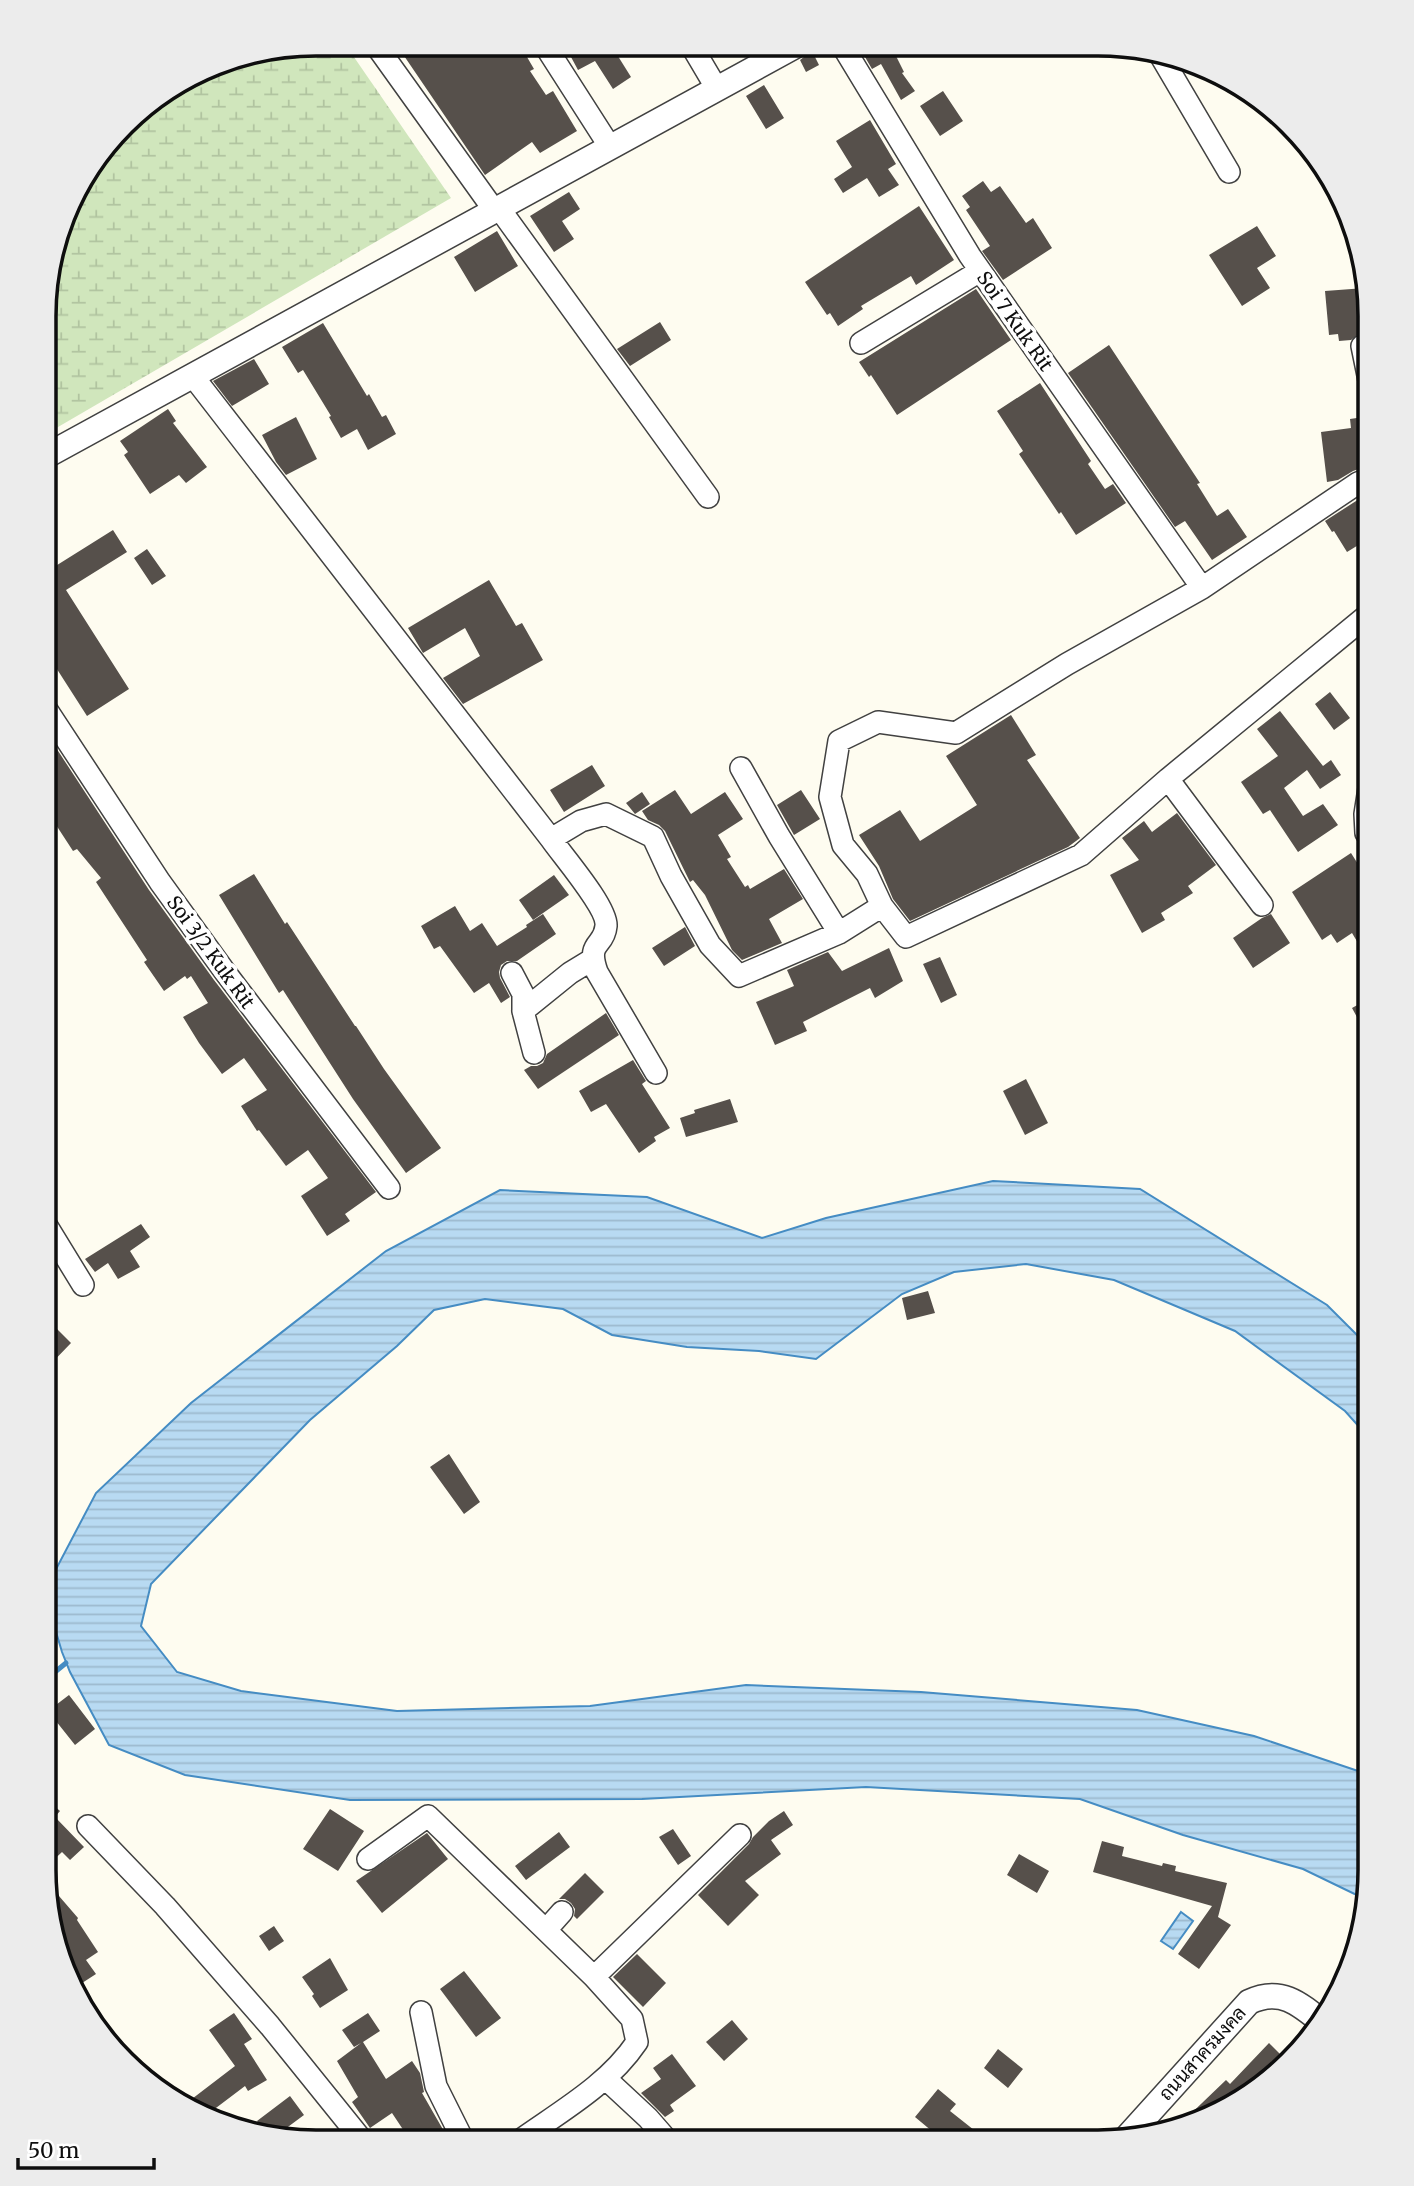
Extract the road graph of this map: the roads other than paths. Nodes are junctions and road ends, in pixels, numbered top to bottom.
1 (384, 56) edge
2 (552, 56) edge
3 (698, 56) edge
4 (777, 56) edge
5 (849, 56) edge
6 (1166, 65) edge
7 (717, 89) junction
8 (610, 147) junction
9 (1229, 173) dead end
10 (497, 209) junction
11 (980, 271) junction
12 (861, 343) dead end
13 (192, 375) junction
14 (56, 450) edge
15 (1358, 483) edge
16 (708, 497) dead end
17 (1202, 588) junction
18 (1358, 623) edge
19 (56, 721) edge
20 (741, 768) dead end
21 (1168, 779) junction
22 (551, 839) junction
23 (1262, 905) dead end
24 (882, 906) junction
25 (839, 933) junction
26 (593, 959) junction
27 (512, 973) dead end
28 (523, 1011) junction
29 (534, 1053) dead end
30 (656, 1073) dead end
31 (388, 1188) dead end
32 (56, 1241) edge
33 (83, 1284) dead end
34 (88, 1826) dead end
35 (740, 1835) dead end
36 (368, 1858) dead end
37 (562, 1912) dead end
38 (545, 1930) junction
39 (594, 1977) junction
40 (421, 2012) dead end
41 (1313, 2015) edge
42 (606, 2080) junction
43 (1136, 2127) edge
44 (354, 2130) edge
45 (458, 2130) edge
46 (535, 2130) edge
47 (658, 2130) edge

1 - 10 street
2 - 8 street
3 - 7 street
4 - 7 street
5 - 11 street, Soi 7 Kuk Rit
6 - 9 street
7 - 8 street
8 - 10 street
10 - 13 street
10 - 16 street
11 - 12 street
11 - 17 street, Soi 7 Kuk Rit
13 - 14 street
13 - 22 street
15 - 17 street
17 - 24 street
18 - 21 street
19 - 31 street, Soi 3/2 Kuk Rit
20 - 25 street
21 - 23 street
21 - 24 street
22 - 25 street
22 - 26 street
24 - 25 street
26 - 28 street
26 - 30 street
27 - 28 street
28 - 29 street
32 - 33 street
34 - 44 street
35 - 39 street
36 - 38 street
37 - 38 street
38 - 39 street
39 - 42 street
40 - 45 street
41 - 43 street, ถนนสาครมงคล
42 - 46 street
42 - 47 street

